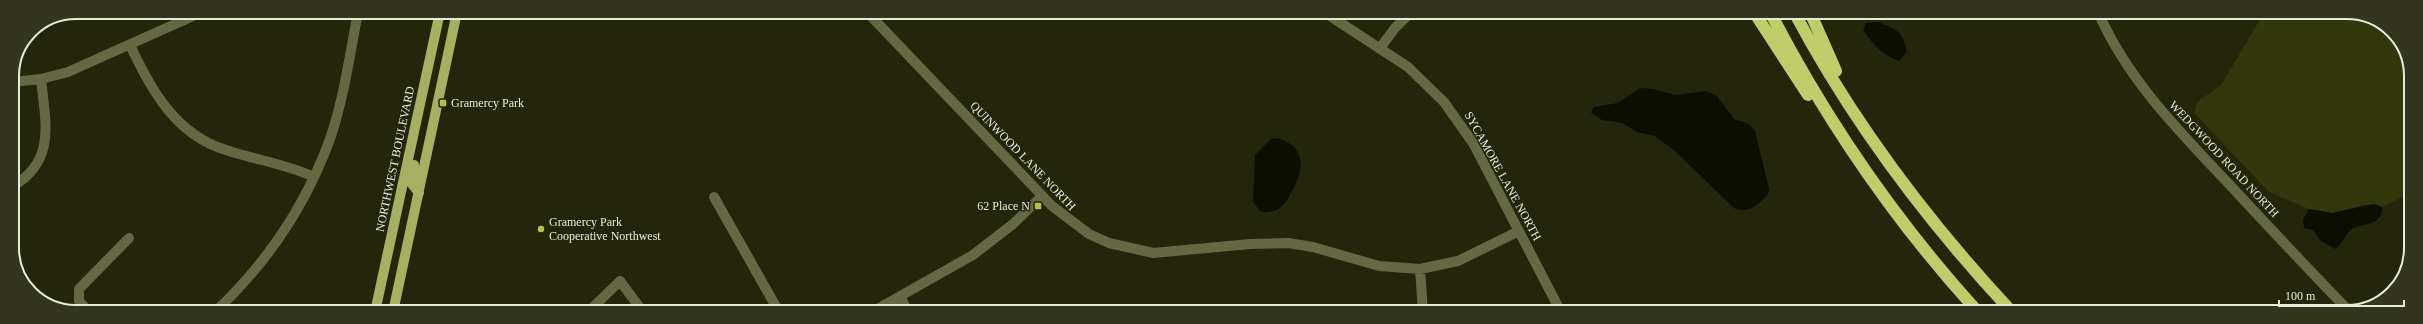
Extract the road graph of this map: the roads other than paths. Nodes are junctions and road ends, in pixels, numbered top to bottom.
1 (187, 19) edge
2 (355, 19) edge
3 (439, 19) edge
4 (456, 19) edge
5 (874, 19) edge
6 (1335, 19) edge
7 (1404, 19) edge
8 (1759, 19) edge
9 (1774, 19) edge
10 (1798, 19) edge
11 (1813, 19) edge
12 (2102, 19) edge
13 (434, 41) junction
14 (130, 45) junction
15 (1380, 48) junction
16 (41, 79) junction
17 (19, 81) edge
18 (1853, 111) junction
19 (314, 177) junction
20 (19, 181) edge
21 (419, 193) junction
22 (1042, 196) junction
23 (714, 197) dead end
24 (1898, 214) junction
25 (1519, 231) junction
26 (129, 238) dead end
27 (1420, 269) junction
28 (900, 296) junction
29 (83, 305) edge
30 (222, 305) edge
31 (377, 305) edge
32 (395, 305) edge
33 (595, 305) edge
34 (638, 305) edge
35 (774, 305) edge
36 (884, 305) edge
37 (904, 305) edge
38 (1423, 305) edge
39 (1557, 305) edge
40 (1972, 305) edge
41 (2006, 305) edge
42 (2343, 305) edge

1 - 14 street
2 - 19 street
3 - 13 main road, NORTHWEST BOULEVARD
4 - 21 main road
5 - 22 street, QUINWOOD LANE NORTH
6 - 15 street, SYCAMORE LANE NORTH
7 - 15 street
8 - 24 highway
9 - 24 highway
10 - 18 highway
11 - 18 highway
12 - 42 street, WEDGWOOD ROAD NORTH
13 - 21 main road
13 - 31 main road, NORTHWEST BOULEVARD
14 - 16 street
14 - 19 street
15 - 25 street, SYCAMORE LANE NORTH
16 - 17 street
16 - 20 street
18 - 41 highway
19 - 30 street
21 - 32 main road
22 - 27 street, QUINWOOD LANE NORTH
22 - 28 street
23 - 35 street
24 - 40 highway
25 - 27 street, QUINWOOD LANE NORTH
25 - 39 street, SYCAMORE LANE NORTH
26 - 29 street
27 - 38 street
28 - 36 street
28 - 37 street
33 - 34 street

